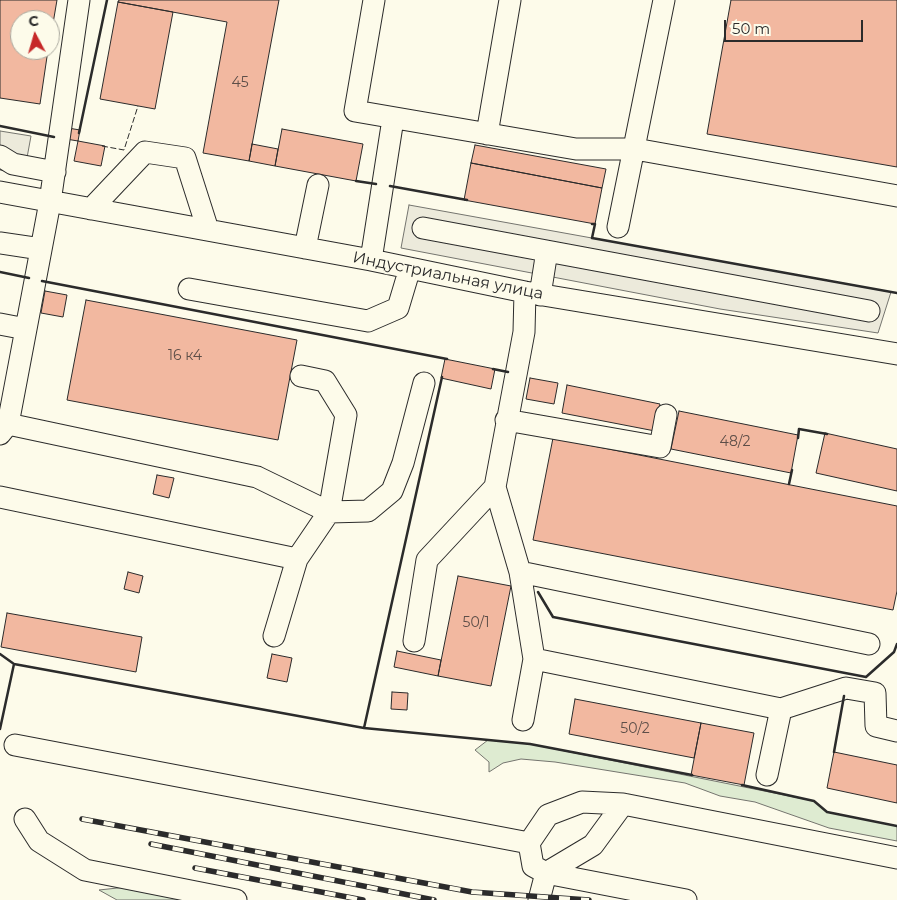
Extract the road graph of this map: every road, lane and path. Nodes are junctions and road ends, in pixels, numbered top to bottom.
1 (80, 0) edge
2 (374, 0) edge
3 (510, 0) edge
4 (664, 0) edge
5 (393, 119) junction
6 (487, 134) junction
7 (635, 149) junction
8 (0, 156) edge
9 (55, 172) junction
10 (318, 185) dead end
11 (0, 192) edge
12 (897, 196) edge
13 (50, 202) junction
14 (91, 209) junction
15 (618, 227) dead end
16 (423, 228) dead end
17 (208, 230) junction
18 (0, 243) edge
19 (305, 248) junction
20 (41, 249) junction
21 (547, 251) junction
22 (371, 260) junction
23 (410, 268) junction
24 (189, 289) dead end
25 (532, 294) junction
26 (869, 310) dead end
27 (0, 324) edge
28 (26, 329) junction
29 (897, 354) edge
30 (301, 376) dead end
31 (424, 383) dead end
32 (666, 416) dead end
33 (506, 420) junction
34 (4, 429) edge
35 (495, 487) junction
36 (0, 497) edge
37 (329, 512) junction
38 (296, 559) junction
39 (520, 572) junction
40 (274, 636) dead end
41 (414, 641) dead end
42 (869, 644) dead end
43 (534, 659) junction
44 (781, 709) junction
45 (523, 720) dead end
46 (897, 731) edge
47 (15, 745) dead end
48 (767, 775) dead end
49 (623, 804) junction
50 (25, 819) dead end
51 (529, 843) junction
52 (897, 858) edge
53 (546, 873) junction
54 (236, 900) edge
55 (539, 900) edge
56 (686, 900) edge

1 - 9 street
2 - 5 street
3 - 6 street
4 - 7 street
5 - 6 street
5 - 22 street
6 - 7 street
7 - 12 street
7 - 15 street
8 - 9 street
9 - 13 street
10 - 19 street
11 - 13 street, Индустриальная улица
13 - 14 street, Индустриальная улица
13 - 20 street
14 - 17 street, Индустриальная улица
14 - 17 street
16 - 21 street
17 - 19 street, Индустриальная улица
18 - 20 street
19 - 22 street, Индустриальная улица
20 - 28 street
21 - 25 street
21 - 26 street
22 - 23 street, Индустриальная улица
23 - 24 street
23 - 25 street, Индустриальная улица
25 - 29 street, Индустриальная улица
25 - 33 street
27 - 28 street
28 - 34 street
30 - 37 street
31 - 37 street
32 - 33 street
33 - 35 street
34 - 37 street
35 - 39 street
35 - 41 street
36 - 38 street
37 - 38 street
38 - 40 street
39 - 42 street
39 - 43 street
43 - 44 street
43 - 45 street
44 - 46 street
44 - 48 street
47 - 51 street
49 - 51 street
49 - 52 street
49 - 53 street
50 - 54 street
51 - 53 street
53 - 55 street
53 - 56 street

